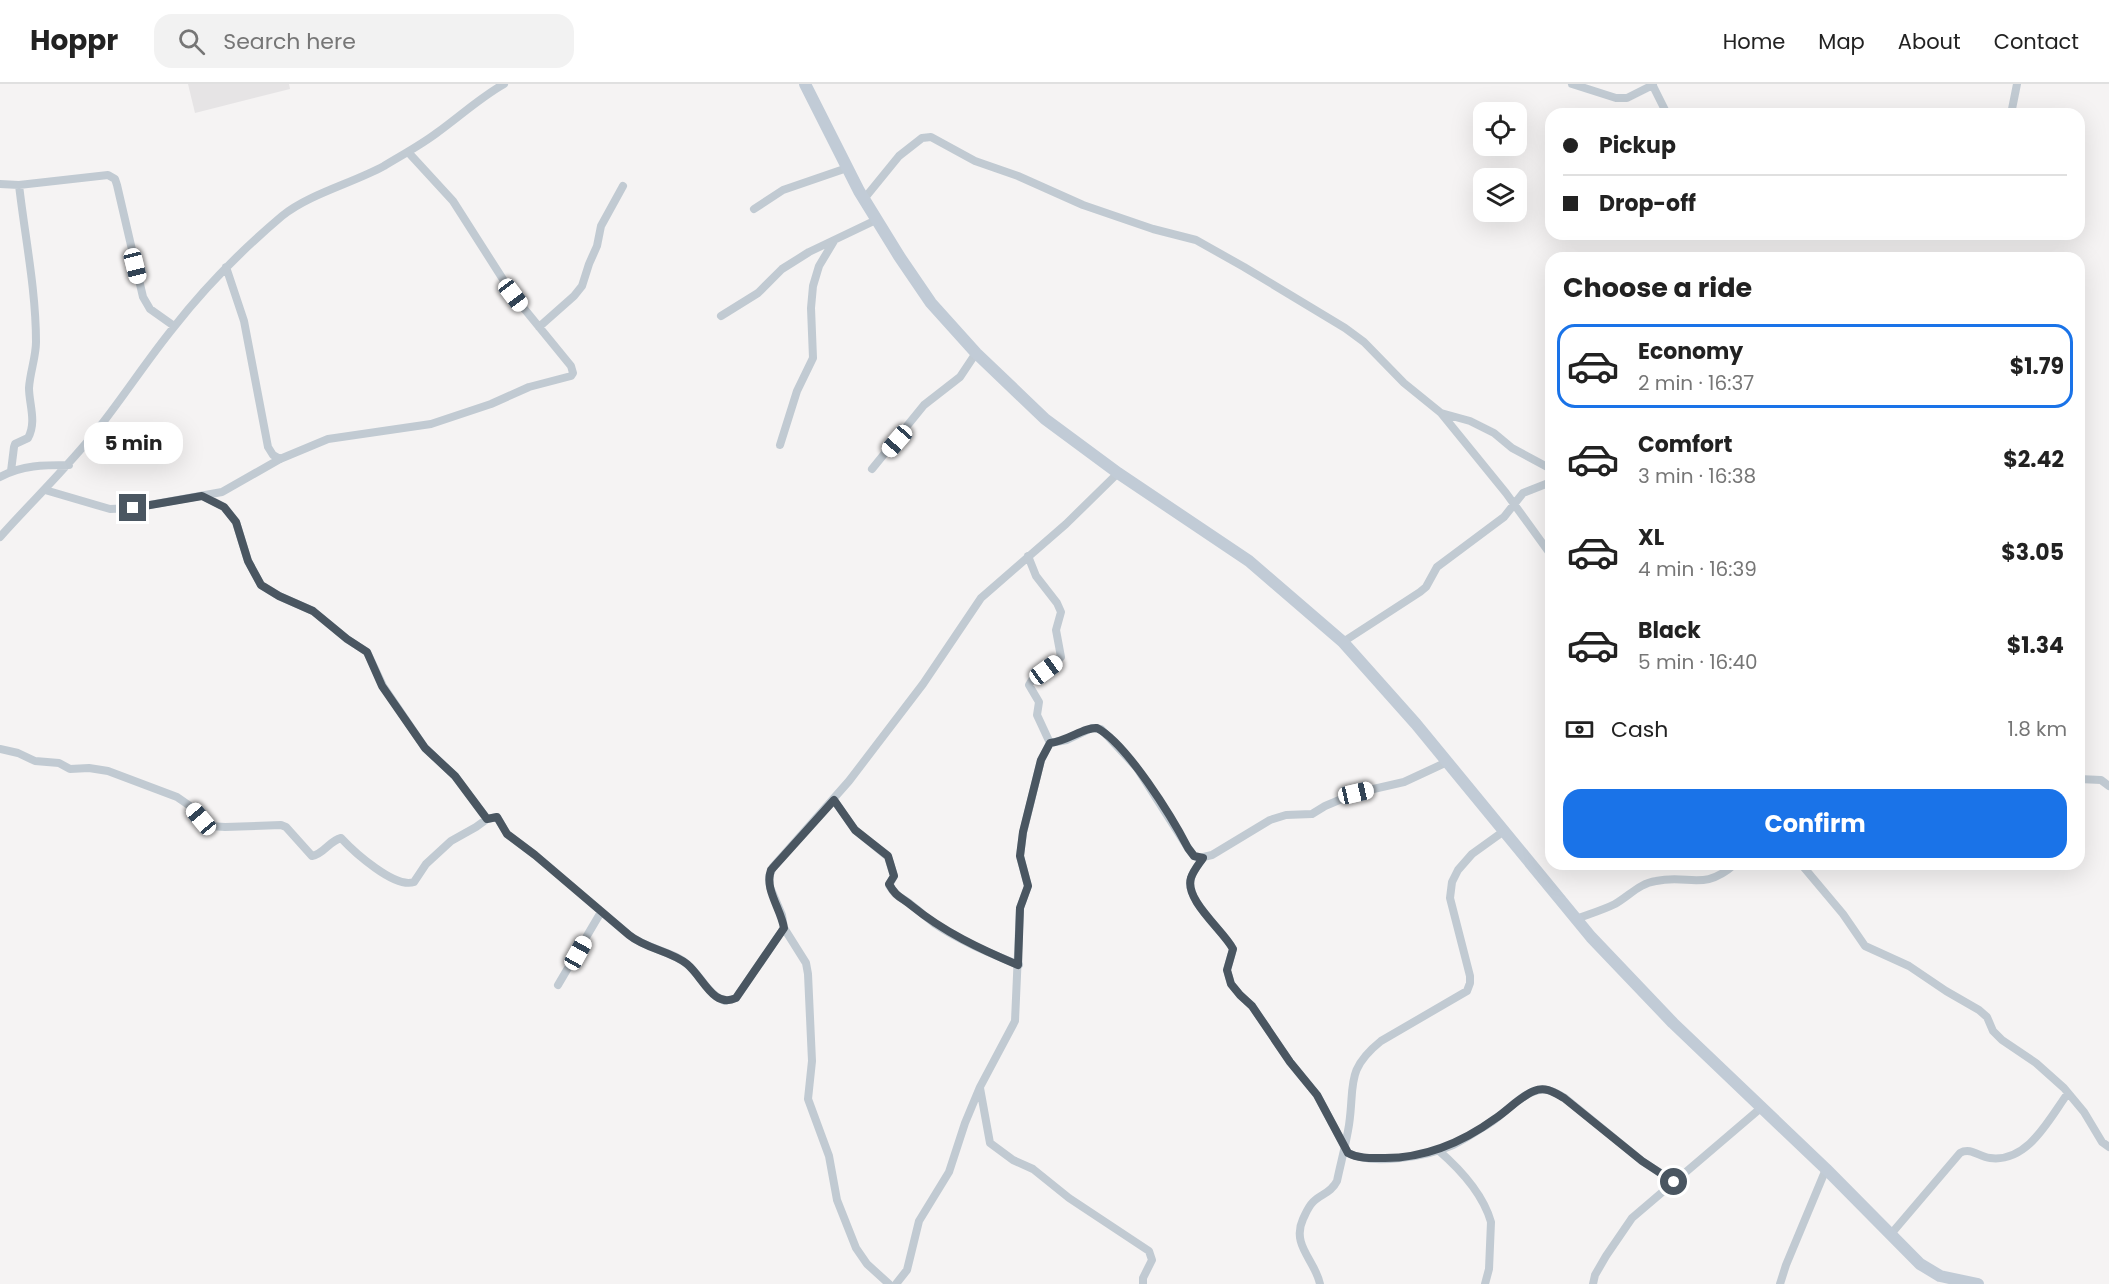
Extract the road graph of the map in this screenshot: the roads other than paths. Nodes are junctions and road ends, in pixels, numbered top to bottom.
1 (504, 84) edge
2 (805, 84) edge
3 (1572, 84) edge
4 (2017, 84) edge
5 (1653, 85) edge
6 (1664, 108) edge
7 (2012, 108) edge
8 (408, 152) junction
9 (847, 168) junction
10 (0, 184) edge
11 (18, 185) junction
12 (622, 186) dead end
13 (864, 199) junction
14 (754, 209) dead end
15 (876, 219) junction
16 (834, 241) junction
17 (226, 267) junction
18 (721, 316) dead end
19 (174, 326) junction
20 (539, 327) junction
21 (976, 353) junction
22 (1442, 413) junction
23 (780, 445) dead end
24 (280, 459) junction
25 (69, 465) junction
26 (1545, 466) edge
27 (872, 469) dead end
28 (12, 471) junction
29 (1118, 474) junction
30 (0, 477) edge
31 (1545, 484) edge
32 (45, 490) junction
33 (202, 496) junction
34 (1515, 505) junction
35 (0, 537) edge
36 (1545, 547) edge
37 (1028, 556) junction
38 (1343, 642) junction
39 (1050, 743) junction
40 (0, 749) edge
41 (1447, 762) junction
42 (2085, 779) edge
43 (2109, 786) edge
44 (834, 800) junction
45 (487, 819) junction
46 (1504, 831) junction
47 (1203, 858) junction
48 (1726, 870) edge
49 (1806, 870) edge
50 (601, 912) junction
51 (1576, 919) junction
52 (784, 928) junction
53 (1018, 965) junction
54 (558, 985) dead end
55 (980, 1087) junction
56 (2068, 1093) junction
57 (1762, 1107) junction
58 (1344, 1147) junction
59 (2109, 1147) edge
60 (1438, 1150) junction
61 (1826, 1169) junction
62 (1674, 1182) junction
63 (1891, 1234) junction
64 (889, 1284) edge
65 (896, 1284) edge
66 (1143, 1284) edge
67 (1320, 1284) edge
68 (1485, 1284) edge
69 (1593, 1284) edge
70 (1780, 1284) edge
71 (1978, 1284) edge

1 - 8 street
2 - 9 main road
3 - 5 street
4 - 7 street
5 - 6 street
8 - 17 street
8 - 20 street
9 - 13 main road
9 - 14 street
10 - 11 street
11 - 19 street
11 - 28 street
12 - 20 street
13 - 15 main road
13 - 22 street
15 - 16 street
15 - 21 main road
16 - 18 street
16 - 23 street
17 - 19 street
17 - 24 street
19 - 25 street
20 - 24 street
21 - 27 street
21 - 29 main road
22 - 26 street
22 - 34 street
24 - 33 street
25 - 28 street
25 - 32 street
28 - 30 street
29 - 37 street
29 - 38 main road
31 - 34 street
32 - 33 street
32 - 35 street
33 - 45 street
34 - 36 street
34 - 38 street
37 - 39 street
37 - 44 street
38 - 41 main road
39 - 47 street
39 - 53 street
40 - 45 street
41 - 46 main road
41 - 47 street
42 - 43 street
44 - 52 street
44 - 53 street
45 - 50 street
46 - 51 main road
46 - 58 street
47 - 58 street
48 - 51 street
49 - 56 street
50 - 52 street
50 - 54 street
51 - 57 main road
52 - 64 street
53 - 55 street
55 - 65 street
55 - 66 street
56 - 59 street
56 - 63 street
57 - 61 main road
57 - 62 street
58 - 60 street
58 - 67 street
60 - 62 street
60 - 68 street
61 - 63 main road
61 - 70 street
62 - 69 street
63 - 71 main road

